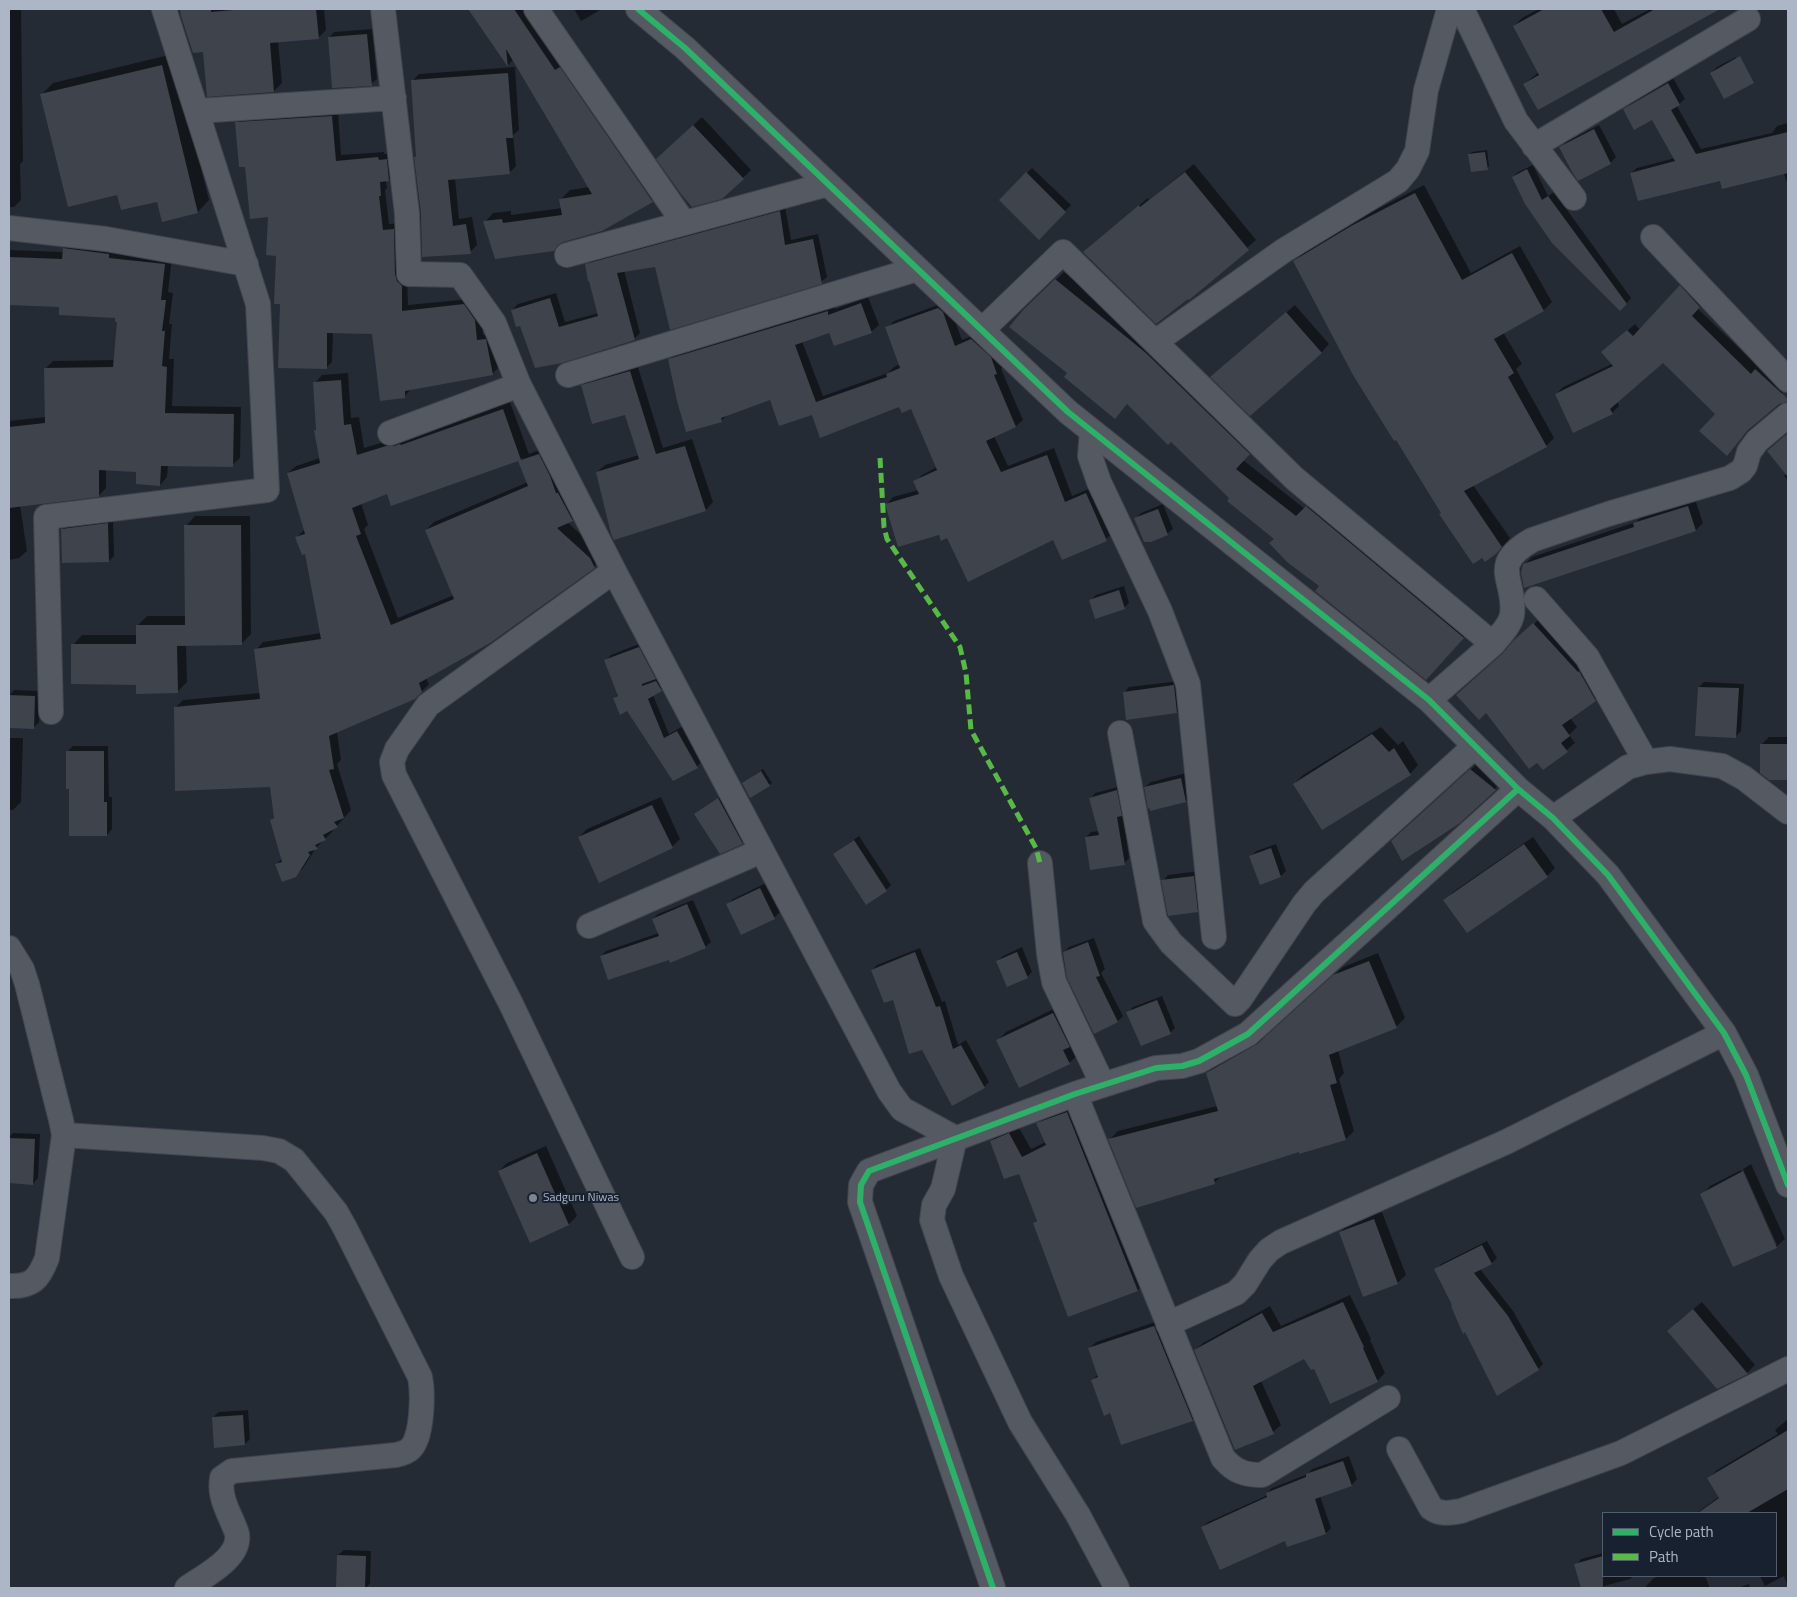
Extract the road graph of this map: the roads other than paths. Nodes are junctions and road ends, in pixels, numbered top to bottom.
1 (164, 9) edge
2 (383, 9) edge
3 (536, 9) edge
4 (638, 9) edge
5 (1449, 9) edge
6 (1462, 9) edge
7 (1748, 19) dead end
8 (394, 98) junction
9 (197, 111) junction
10 (1534, 146) junction
11 (828, 184) junction
12 (1574, 198) dead end
13 (684, 223) junction
14 (9, 228) edge
15 (1653, 237) dead end
16 (567, 255) dead end
17 (246, 264) junction
18 (917, 269) junction
19 (982, 330) junction
20 (1155, 342) junction
21 (568, 375) dead end
22 (1788, 380) edge
23 (519, 385) junction
24 (1788, 415) edge
25 (1092, 431) junction
26 (390, 433) dead end
27 (614, 571) junction
28 (1536, 599) dead end
29 (1493, 644) junction
30 (1429, 700) junction
31 (51, 712) dead end
32 (1120, 733) dead end
33 (1475, 746) junction
34 (1646, 762) junction
35 (1518, 789) junction
36 (1788, 812) edge
37 (1553, 818) junction
38 (761, 851) junction
39 (1040, 863) dead end
40 (589, 926) dead end
41 (1214, 937) dead end
42 (9, 948) edge
43 (1724, 1033) junction
44 (1103, 1085) junction
45 (1075, 1094) junction
46 (64, 1135) junction
47 (955, 1138) junction
48 (1788, 1185) edge
49 (632, 1257) dead end
50 (9, 1286) edge
51 (1168, 1324) junction
52 (1788, 1369) edge
53 (1388, 1398) dead end
54 (1399, 1449) dead end
55 (187, 1588) edge
56 (993, 1588) edge
57 (1118, 1588) edge

1 - 9 street
2 - 8 street
3 - 13 street
4 - 11 street
5 - 20 street
6 - 10 street
7 - 10 street
8 - 9 street
8 - 23 street
9 - 17 street
10 - 12 street
11 - 13 street
11 - 18 street
13 - 16 street
14 - 17 street
15 - 22 street
17 - 31 street
18 - 19 street
18 - 21 street
19 - 20 street
19 - 25 street
20 - 29 street
23 - 26 street
23 - 27 street
24 - 29 street
25 - 30 street
25 - 41 street
27 - 38 street
27 - 49 street
28 - 34 street
29 - 30 street
30 - 33 street
32 - 33 street
33 - 35 street
34 - 36 street
34 - 37 street
35 - 37 street
35 - 44 street
37 - 43 street
38 - 40 street
38 - 47 street
39 - 44 street
42 - 46 street
43 - 48 street
43 - 51 street
44 - 45 street
45 - 47 street
45 - 51 street
46 - 50 street
46 - 55 street
47 - 56 street
47 - 57 street
51 - 53 street
52 - 54 street

